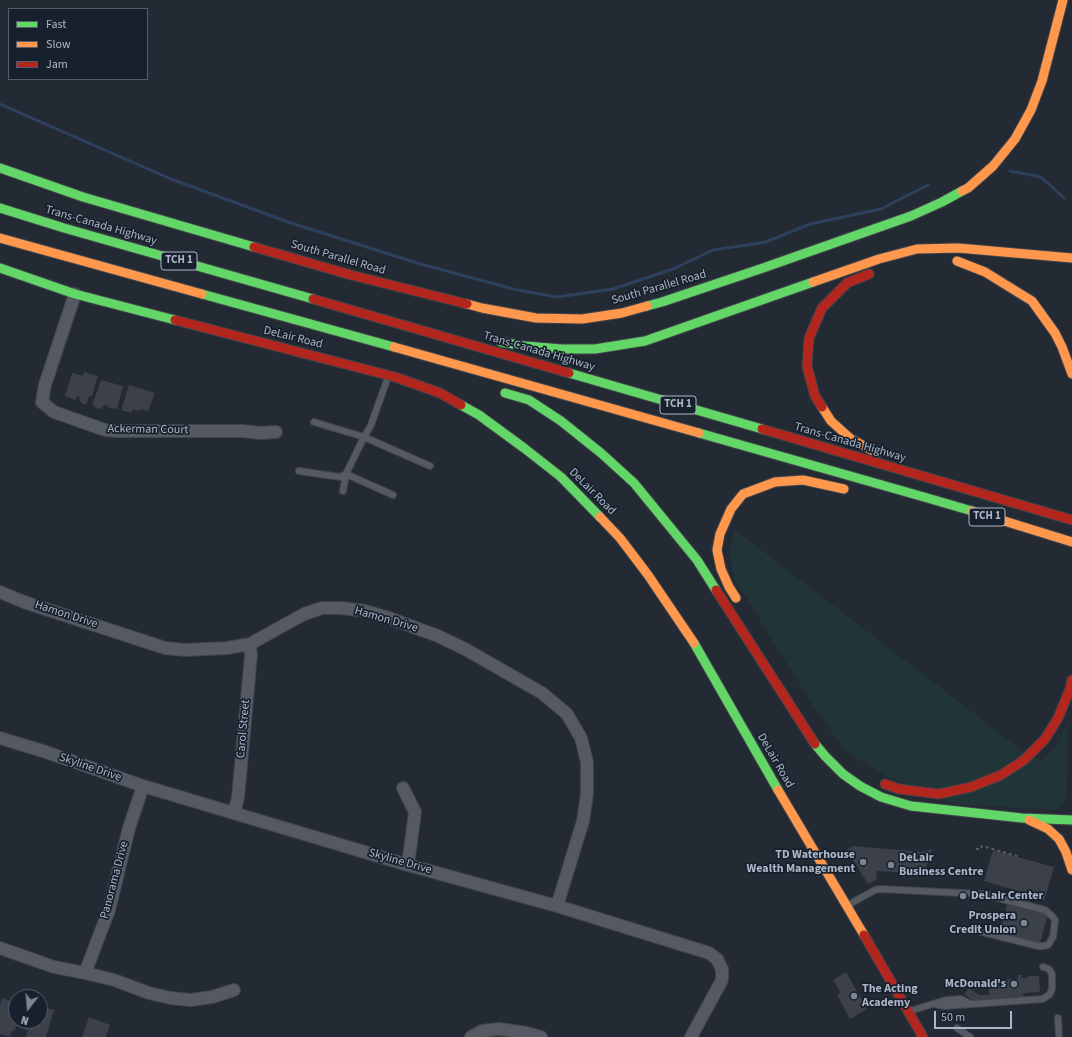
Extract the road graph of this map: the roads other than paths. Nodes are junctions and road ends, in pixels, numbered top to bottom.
1 (1063, 0) edge
2 (0, 168) edge
3 (0, 208) edge
4 (0, 238) edge
5 (1061, 249) dead end
6 (1027, 253) junction
7 (1072, 258) edge
8 (989, 263) dead end
9 (0, 268) edge
10 (874, 272) dead end
11 (75, 294) junction
12 (359, 312) junction
13 (337, 331) junction
14 (410, 361) dead end
15 (1072, 374) edge
16 (388, 375) junction
17 (499, 391) dead end
18 (314, 422) dead end
19 (276, 432) dead end
20 (364, 437) junction
21 (430, 466) dead end
22 (299, 471) dead end
23 (346, 474) junction
24 (343, 491) dead end
25 (856, 491) dead end
26 (393, 495) dead end
27 (886, 496) dead end
28 (924, 497) junction
29 (996, 498) junction
30 (1072, 520) edge
31 (1072, 542) edge
32 (0, 592) edge
33 (741, 607) dead end
34 (250, 644) junction
35 (1072, 680) edge
36 (0, 738) edge
37 (879, 782) dead end
38 (143, 786) junction
39 (403, 788) dead end
40 (234, 812) junction
41 (1022, 818) junction
42 (1072, 820) edge
43 (408, 864) junction
44 (1072, 870) edge
45 (557, 906) junction
46 (847, 906) junction
47 (982, 932) dead end
48 (0, 948) edge
49 (1043, 967) dead end
50 (85, 973) junction
51 (234, 990) dead end
52 (908, 1012) junction
53 (1058, 1018) dead end
54 (957, 1028) dead end
55 (471, 1037) edge
56 (541, 1037) edge
57 (691, 1037) edge
58 (923, 1037) edge
59 (970, 1037) edge
60 (1059, 1037) edge

1 - 2 main road, South Parallel Road
3 - 12 main road, Trans-Canada Highway / TCH 1
4 - 13 main road, TCH 1
5 - 6 main road
6 - 7 main road
6 - 12 main road
8 - 15 main road
9 - 11 main road, DeLair Road
10 - 29 main road
11 - 16 main road, DeLair Road
11 - 19 street, Ackerman Court
12 - 29 main road, Trans-Canada Highway / TCH 1
13 - 14 main road
13 - 28 main road, TCH 1
16 - 20 lane
16 - 46 main road, DeLair Road
17 - 41 main road
18 - 20 lane
20 - 21 lane
20 - 23 lane
22 - 23 lane
23 - 24 lane
23 - 26 lane
25 - 33 main road
27 - 28 main road
28 - 31 main road, TCH 1
29 - 30 main road, Trans-Canada Highway / TCH 1
32 - 34 street, Hamon Drive
34 - 40 street, Carol Street
34 - 45 street, Hamon Drive
35 - 37 main road
36 - 38 street, Skyline Drive
38 - 40 street, Skyline Drive
38 - 50 street, Panorama Drive
39 - 43 street
40 - 43 street, Skyline Drive
41 - 42 main road
41 - 44 main road
43 - 45 street, Skyline Drive
45 - 57 street, Skyline Drive
46 - 47 lane
46 - 52 main road, DeLair Road
48 - 50 street
49 - 52 lane
50 - 51 street
52 - 58 main road, DeLair Road
53 - 60 lane
54 - 59 lane
55 - 56 street

